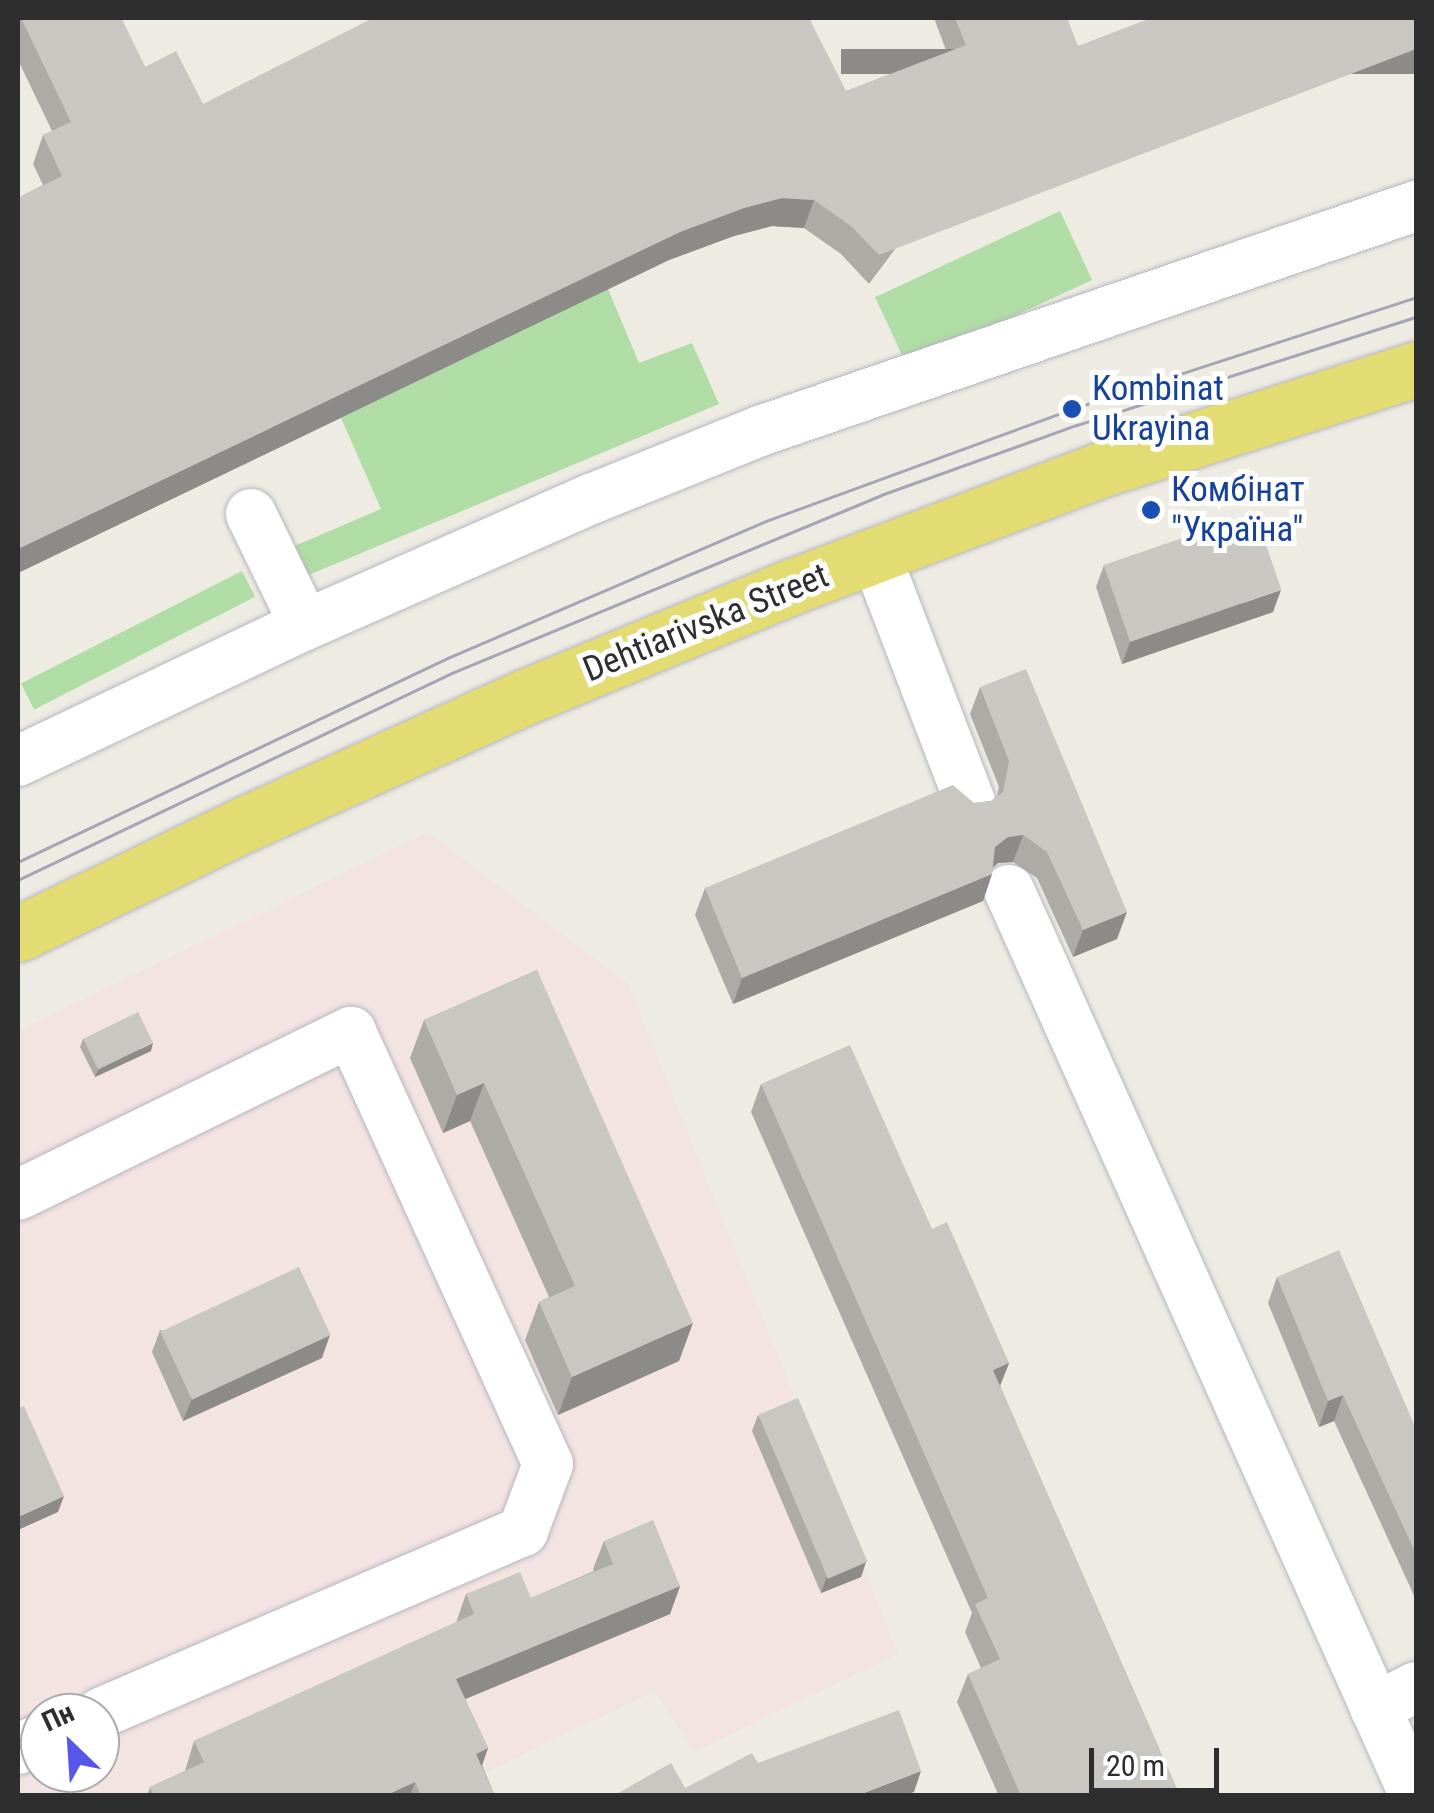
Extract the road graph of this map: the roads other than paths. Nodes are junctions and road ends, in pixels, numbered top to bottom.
1 (1416, 206) edge
2 (1416, 369) edge
3 (251, 514) dead end
4 (875, 554) junction
5 (306, 625) junction
6 (18, 761) edge
7 (970, 801) edge
8 (1010, 890) dead end
9 (18, 934) edge
10 (18, 1195) edge
11 (1396, 1698) edge
12 (120, 1705) edge
13 (1415, 1796) edge

1 - 5 lane
2 - 4 main road, Dehtiarivska Street
3 - 5 lane
4 - 7 lane
4 - 9 main road, Dehtiarivska Street
5 - 6 lane
8 - 11 lane
10 - 12 lane
11 - 13 lane

